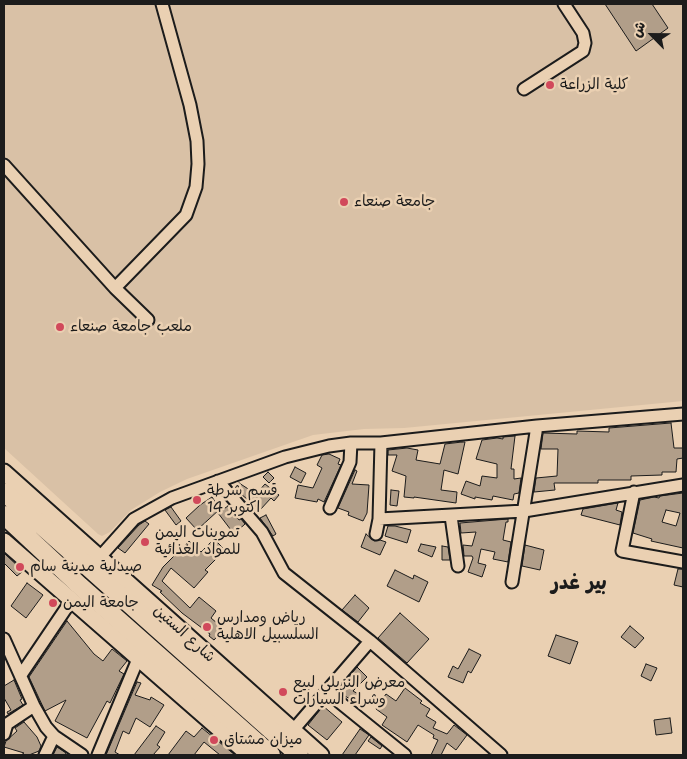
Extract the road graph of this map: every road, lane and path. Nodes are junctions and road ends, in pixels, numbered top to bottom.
1 (162, 4) edge
2 (564, 4) edge
3 (524, 89) dead end
4 (4, 165) edge
5 (116, 288) junction
6 (148, 320) dead end
7 (683, 414) edge
8 (537, 426) junction
9 (351, 443) junction
10 (381, 443) junction
11 (4, 472) edge
12 (218, 482) junction
13 (683, 485) edge
14 (4, 492) edge
15 (634, 492) junction
16 (330, 508) dead end
17 (524, 511) junction
18 (4, 515) edge
19 (451, 516) junction
20 (378, 520) junction
21 (376, 534) dead end
22 (4, 541) edge
23 (683, 562) edge
24 (458, 566) dead end
25 (105, 569) junction
26 (512, 582) dead end
27 (75, 593) junction
28 (4, 640) edge
29 (370, 641) junction
30 (138, 659) junction
31 (20, 675) junction
32 (327, 692) junction
33 (34, 706) junction
34 (4, 734) edge
35 (54, 736) junction
36 (288, 736) junction
37 (261, 754) edge
38 (45, 755) edge
39 (82, 755) edge
40 (98, 755) edge
41 (299, 755) edge
42 (321, 755) edge
43 (405, 755) edge
44 (501, 755) edge

1 - 5 street
2 - 3 street
4 - 5 street
5 - 6 street
7 - 8 street
8 - 10 street
8 - 17 street
9 - 10 street
9 - 12 street
9 - 16 street
10 - 20 street
11 - 25 main road, شارع الستين
12 - 25 street
12 - 29 street
13 - 15 street
14 - 25 highway, شارع الستين
15 - 17 street
15 - 23 street
17 - 19 street
17 - 26 street
18 - 27 highway
19 - 20 street
19 - 24 street
20 - 21 street
22 - 27 main road
25 - 36 highway, شارع الستين
27 - 30 main road
27 - 31 street
27 - 37 highway
28 - 31 street
29 - 32 street
29 - 44 street
30 - 37 main road
30 - 40 street
31 - 33 street
32 - 36 street
32 - 43 street
33 - 34 street
33 - 35 street
35 - 38 street
35 - 39 street
36 - 41 highway, شارع الستين
36 - 42 main road, شارع الستين

